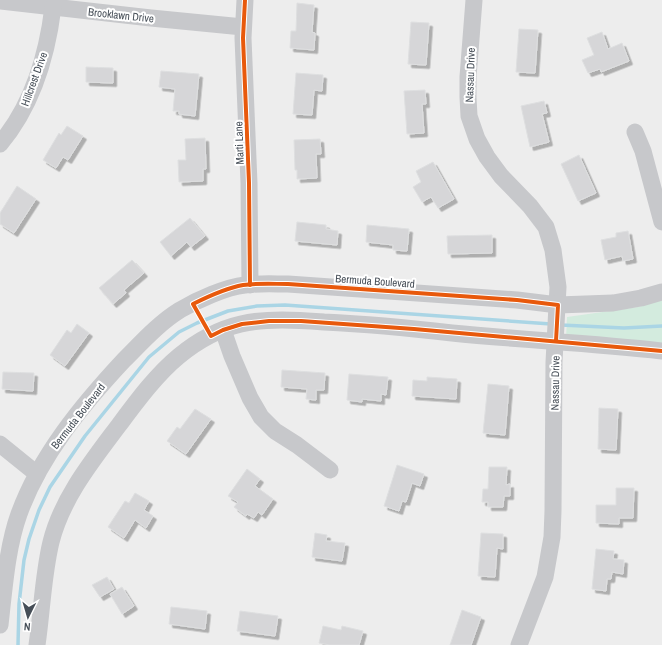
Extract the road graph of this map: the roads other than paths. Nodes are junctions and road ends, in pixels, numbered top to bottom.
1 (245, 0) edge
2 (474, 0) edge
3 (0, 1) edge
4 (53, 8) junction
5 (243, 27) junction
6 (635, 132) dead end
7 (0, 144) edge
8 (662, 222) edge
9 (250, 285) junction
10 (662, 292) edge
11 (557, 325) junction
12 (223, 330) junction
13 (662, 351) edge
14 (0, 444) edge
15 (330, 470) dead end
16 (37, 474) junction
17 (0, 625) edge
18 (38, 645) edge
19 (519, 645) edge

1 - 5 street, Marti Lane
2 - 11 street, Nassau Drive
3 - 4 street, Brooklawn Drive
4 - 5 street, Brooklawn Drive
4 - 7 street, Hillcrest Drive
5 - 9 street, Marti Lane
6 - 8 street
9 - 11 street, Bermuda Boulevard
9 - 16 street, Bermuda Boulevard
10 - 11 street, Bermuda Boulevard
11 - 12 street, Bermuda Boulevard
11 - 13 street
11 - 19 street, Nassau Drive
12 - 15 street
12 - 18 street, Bermuda Boulevard
14 - 16 street
16 - 17 street, Bermuda Boulevard

